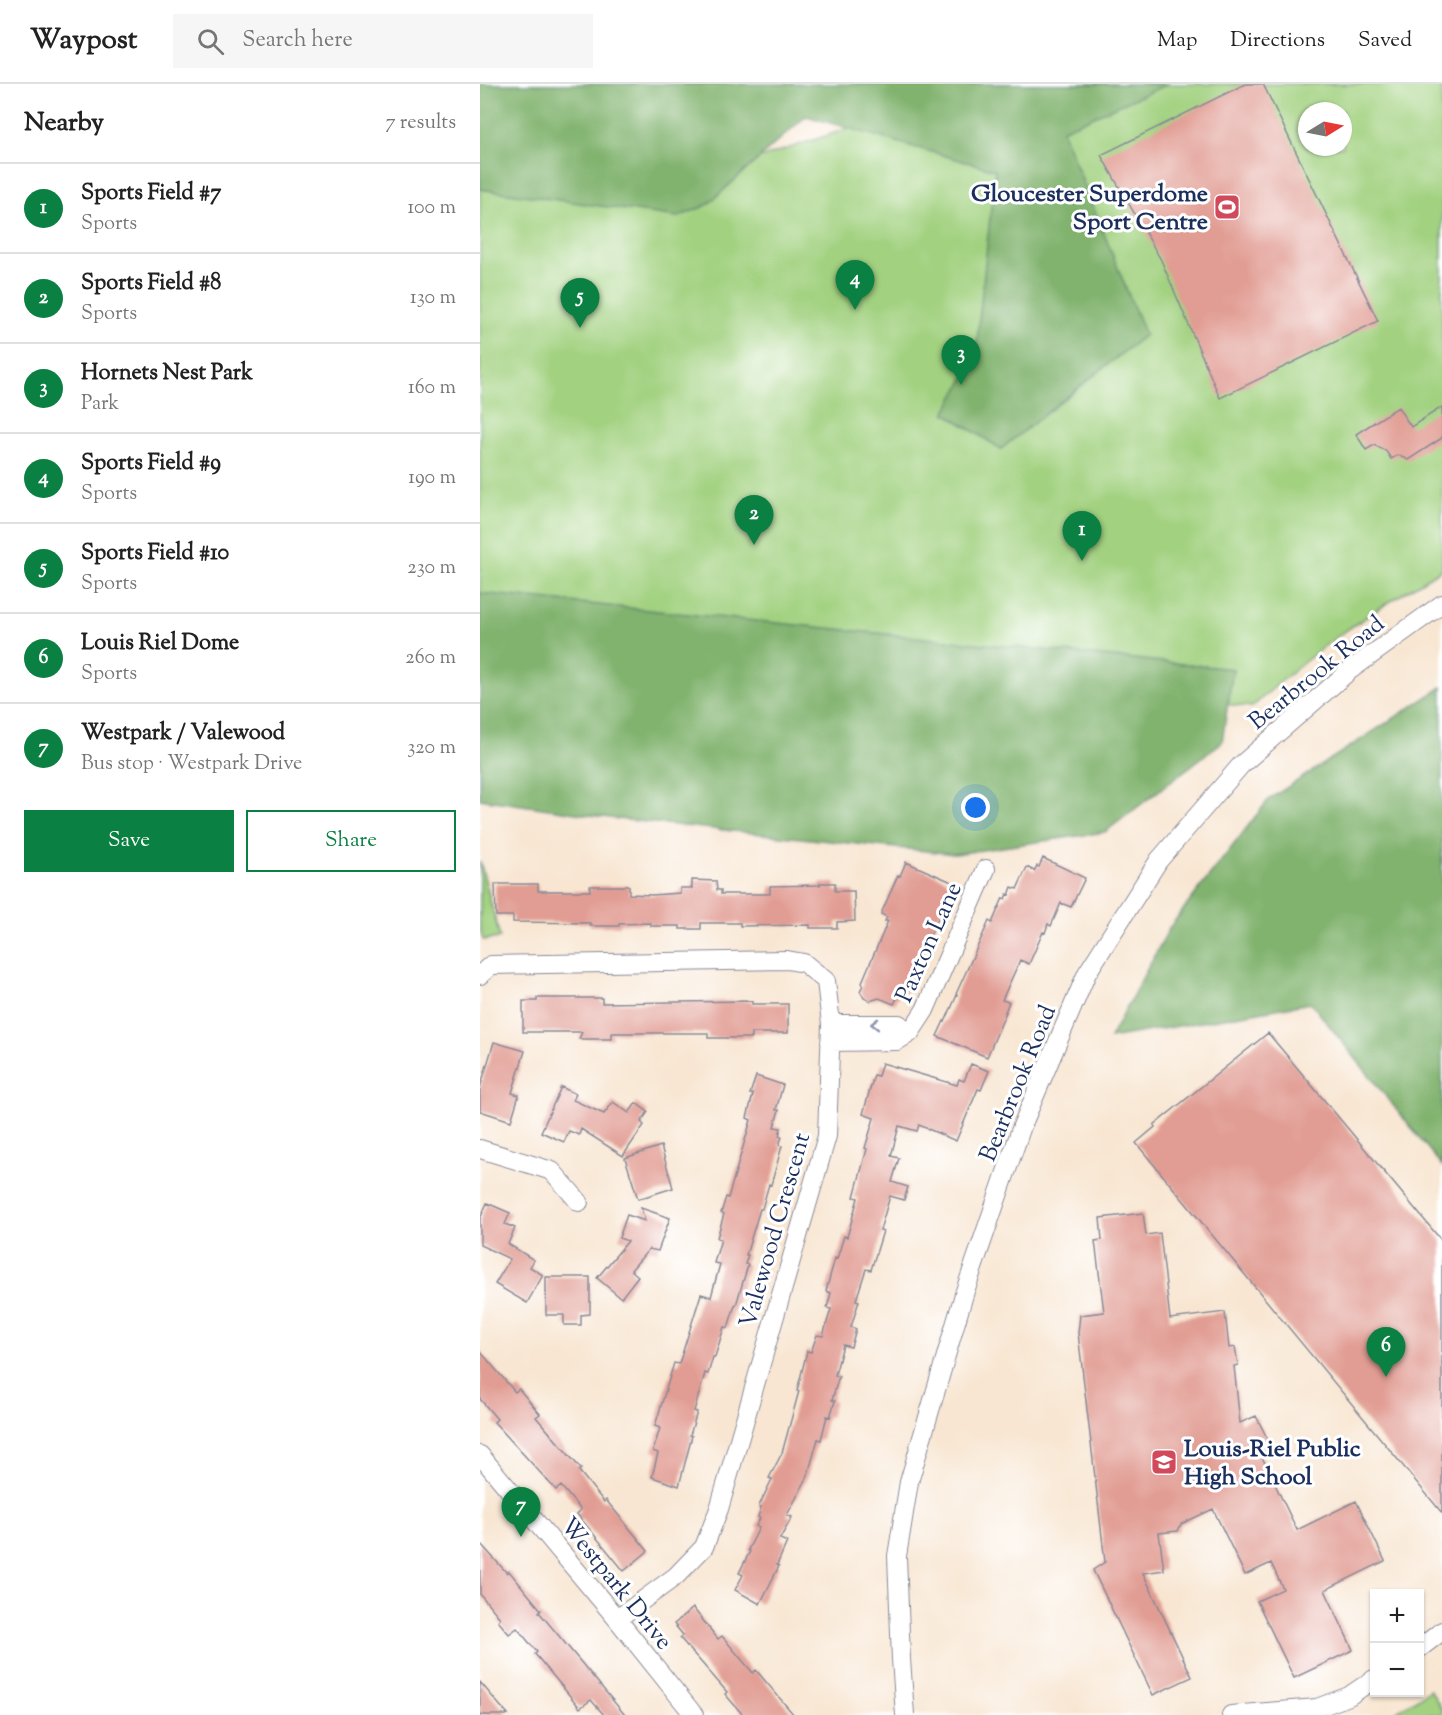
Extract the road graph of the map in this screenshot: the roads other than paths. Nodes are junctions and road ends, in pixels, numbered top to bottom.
1 (1442, 604) edge
2 (986, 870) dead end
3 (480, 975) edge
4 (831, 1024) junction
5 (910, 1034) junction
6 (830, 1042) junction
7 (480, 1149) edge
8 (579, 1202) dead end
9 (480, 1455) edge
10 (617, 1619) junction
11 (1442, 1631) edge
12 (1424, 1644) edge
13 (1370, 1682) edge
14 (694, 1715) edge
15 (905, 1715) edge
16 (1232, 1715) edge

1 - 15 street, Bearbrook Road
2 - 5 street, Paxton Lane
3 - 4 street, Valewood Crescent
5 -> 4 street, Paxton Lane
4 - 6 street, Valewood Crescent
5 - 6 street, Paxton Lane
6 - 10 street, Valewood Crescent
7 - 8 street
9 - 10 street, Westpark Drive
10 - 14 street, Westpark Drive
11 - 12 street
13 - 16 street

